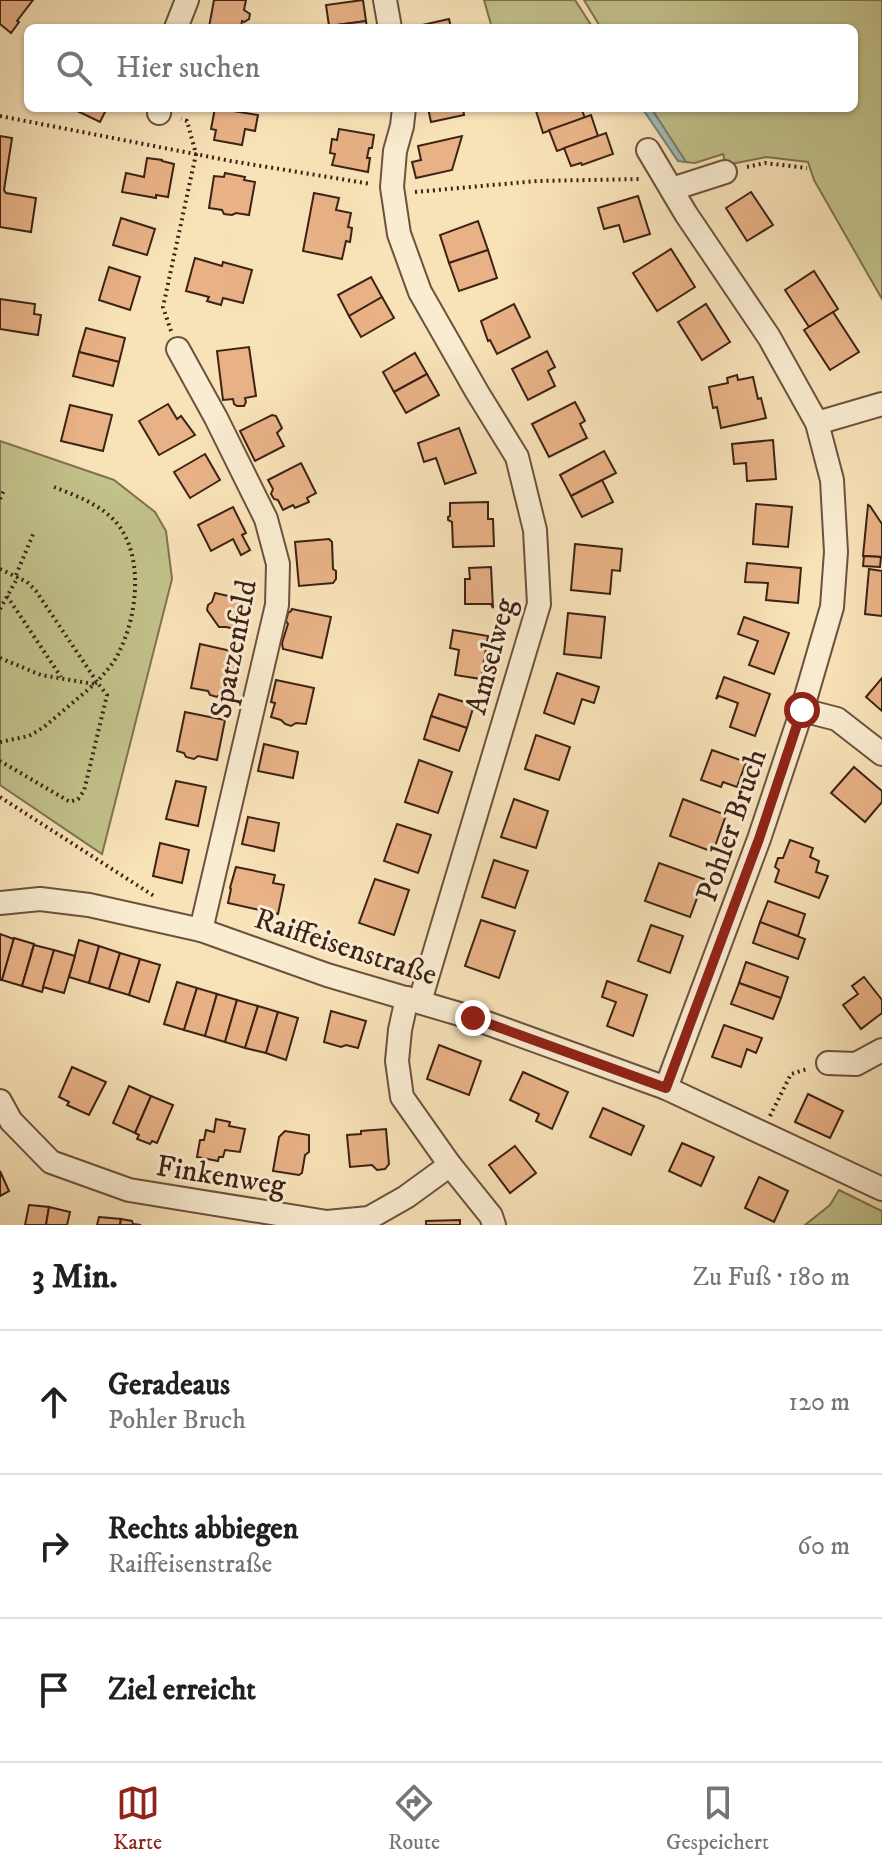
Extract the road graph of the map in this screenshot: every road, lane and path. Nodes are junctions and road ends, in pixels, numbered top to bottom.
1 (187, 0) edge
2 (385, 0) edge
3 (178, 24) edge
4 (389, 24) edge
5 (165, 112) edge
6 (404, 112) edge
7 (0, 116) edge
8 (648, 150) dead end
9 (196, 154) junction
10 (807, 168) dead end
11 (725, 172) joint
12 (672, 189) junction
13 (392, 191) junction
14 (178, 349) joint
15 (882, 404) edge
16 (817, 423) junction
17 (54, 487) dead end
18 (4, 490) dead end
19 (0, 499) edge
20 (34, 532) dead end
21 (0, 569) edge
22 (17, 576) junction
23 (7, 596) junction
24 (0, 609) edge
25 (0, 658) edge
26 (62, 678) junction
27 (96, 683) junction
28 (802, 710) junction
29 (0, 742) edge
30 (882, 754) edge
31 (0, 761) edge
32 (0, 797) edge
33 (159, 900) dead end
34 (0, 903) edge
35 (201, 930) junction
36 (414, 1000) junction
37 (882, 1050) edge
38 (828, 1063) joint
39 (666, 1088) junction
40 (0, 1101) edge
41 (762, 1133) junction
42 (450, 1165) junction
43 (882, 1189) edge
44 (494, 1225) edge

1 - 3 street
2 - 4 street
5 - 9 path
6 - 13 street, Amselweg
7 - 9 path
8 - 12 street, Pohler Bruch
9 - 13 path
9 - 14 path
10 - 11 path
11 - 12 street
12 - 13 path
12 - 16 street, Pohler Bruch
13 - 36 street, Amselweg
14 - 35 street, Spatzenfeld
15 - 16 street
16 - 28 street, Pohler Bruch
17 - 27 path
18 - 19 path
20 - 22 path
21 - 22 path
22 - 23 path
22 - 27 path
23 - 24 path
23 - 26 path
25 - 26 path
26 - 27 path
27 - 29 path
27 - 31 path
28 - 30 street
28 - 39 street, Pohler Bruch
32 - 33 path
34 - 35 street, Raiffeisenstraße
35 - 36 street, Raiffeisenstraße
36 - 39 street, Raiffeisenstraße
36 - 42 street, Amselweg
37 - 38 street
38 - 41 path
39 - 41 street, Raiffeisenstraße
40 - 42 street, Finkenweg
41 - 43 street, Raiffeisenstraße
42 - 44 street, Amselweg

